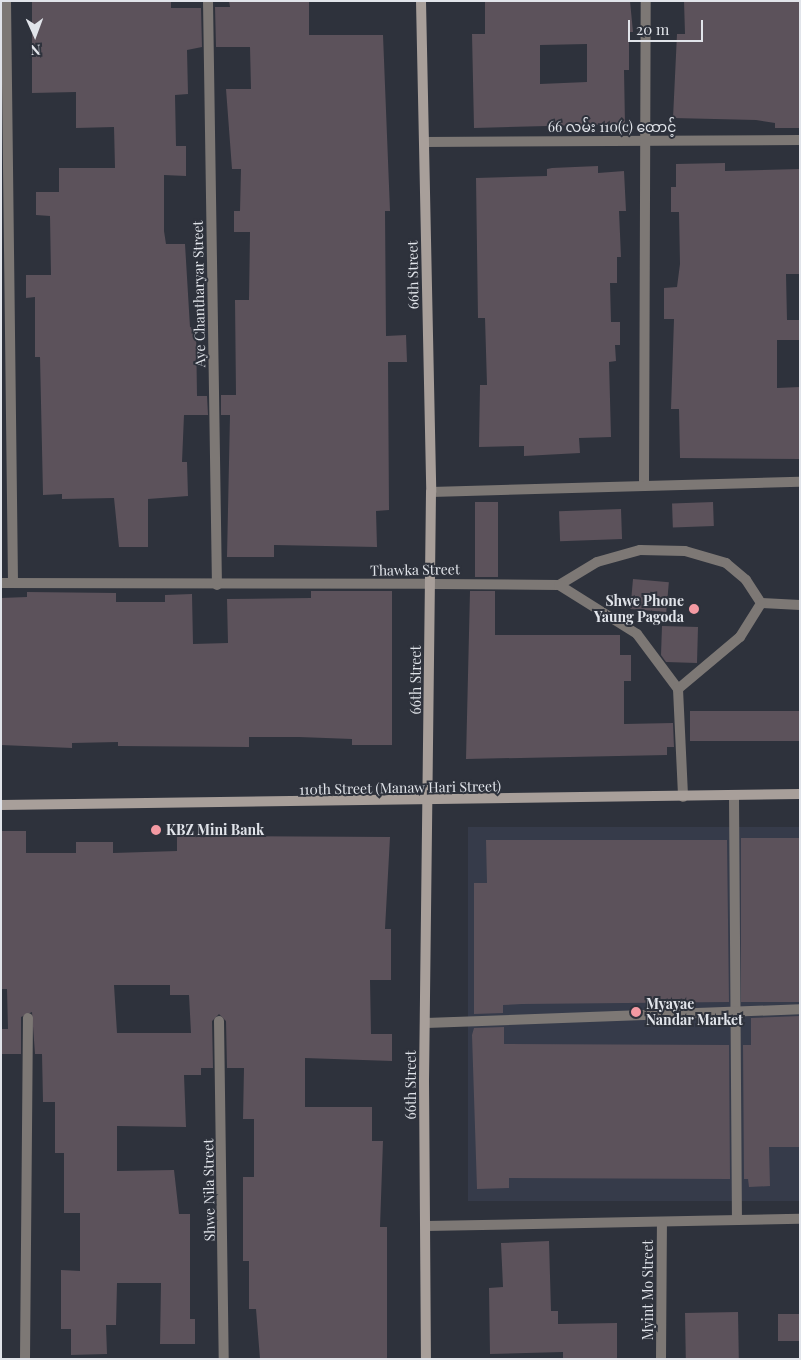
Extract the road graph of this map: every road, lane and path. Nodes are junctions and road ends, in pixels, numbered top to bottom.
1 (6, 1) edge
2 (208, 1) edge
3 (422, 1) edge
4 (646, 1) edge
5 (644, 140) junction
6 (800, 140) edge
7 (424, 142) junction
8 (800, 482) edge
9 (644, 486) junction
10 (431, 492) junction
11 (1, 583) edge
12 (12, 583) junction
13 (431, 584) junction
14 (559, 585) junction
15 (217, 586) junction
16 (761, 604) junction
17 (800, 605) edge
18 (678, 690) junction
19 (800, 794) edge
20 (684, 796) junction
21 (734, 796) junction
22 (429, 802) junction
23 (1, 805) edge
24 (736, 1010) junction
25 (800, 1010) edge
26 (28, 1018) dead end
27 (219, 1020) dead end
28 (426, 1023) junction
29 (800, 1219) edge
30 (737, 1220) junction
31 (662, 1222) junction
32 (426, 1226) junction
33 (25, 1359) edge
34 (224, 1359) edge
35 (426, 1359) edge
36 (661, 1359) edge

1 - 12 street
2 - 15 street, Aye Chantharyar Street
3 - 7 street, 66th Street
4 - 5 street
5 - 6 street, 66 လမ်း 110(c) ထောင့်
5 - 7 street, 66 လမ်း 110(c) ထောင့်
5 - 9 street
7 - 10 street, 66th Street
8 - 9 street
9 - 10 street
10 - 13 street, 66th Street
11 - 12 street, Thawka Street
12 - 15 street, Thawka Street
13 - 14 street, Thawka Street
13 - 15 street, Thawka Street
13 - 22 street, 66th Street
14 - 16 street
14 - 18 street
16 - 17 street
16 - 18 street
18 - 20 street
19 - 21 street, 110th Street (Manaw Hari Street)
20 - 21 street, 110th Street (Manaw Hari Street)
20 - 22 street, 110th Street (Manaw Hari Street)
21 - 24 street
22 - 23 street, 110th Street (Manaw Hari Street)
22 - 28 street, 66th Street
24 - 25 street
24 - 28 street
24 - 30 street
26 - 33 street
27 - 34 street, Shwe Nila Street
28 - 32 street, 66th Street
29 - 30 street
30 - 31 street
31 - 32 street
31 - 36 street, Myint Mo Street
32 - 35 street, 66th Street

